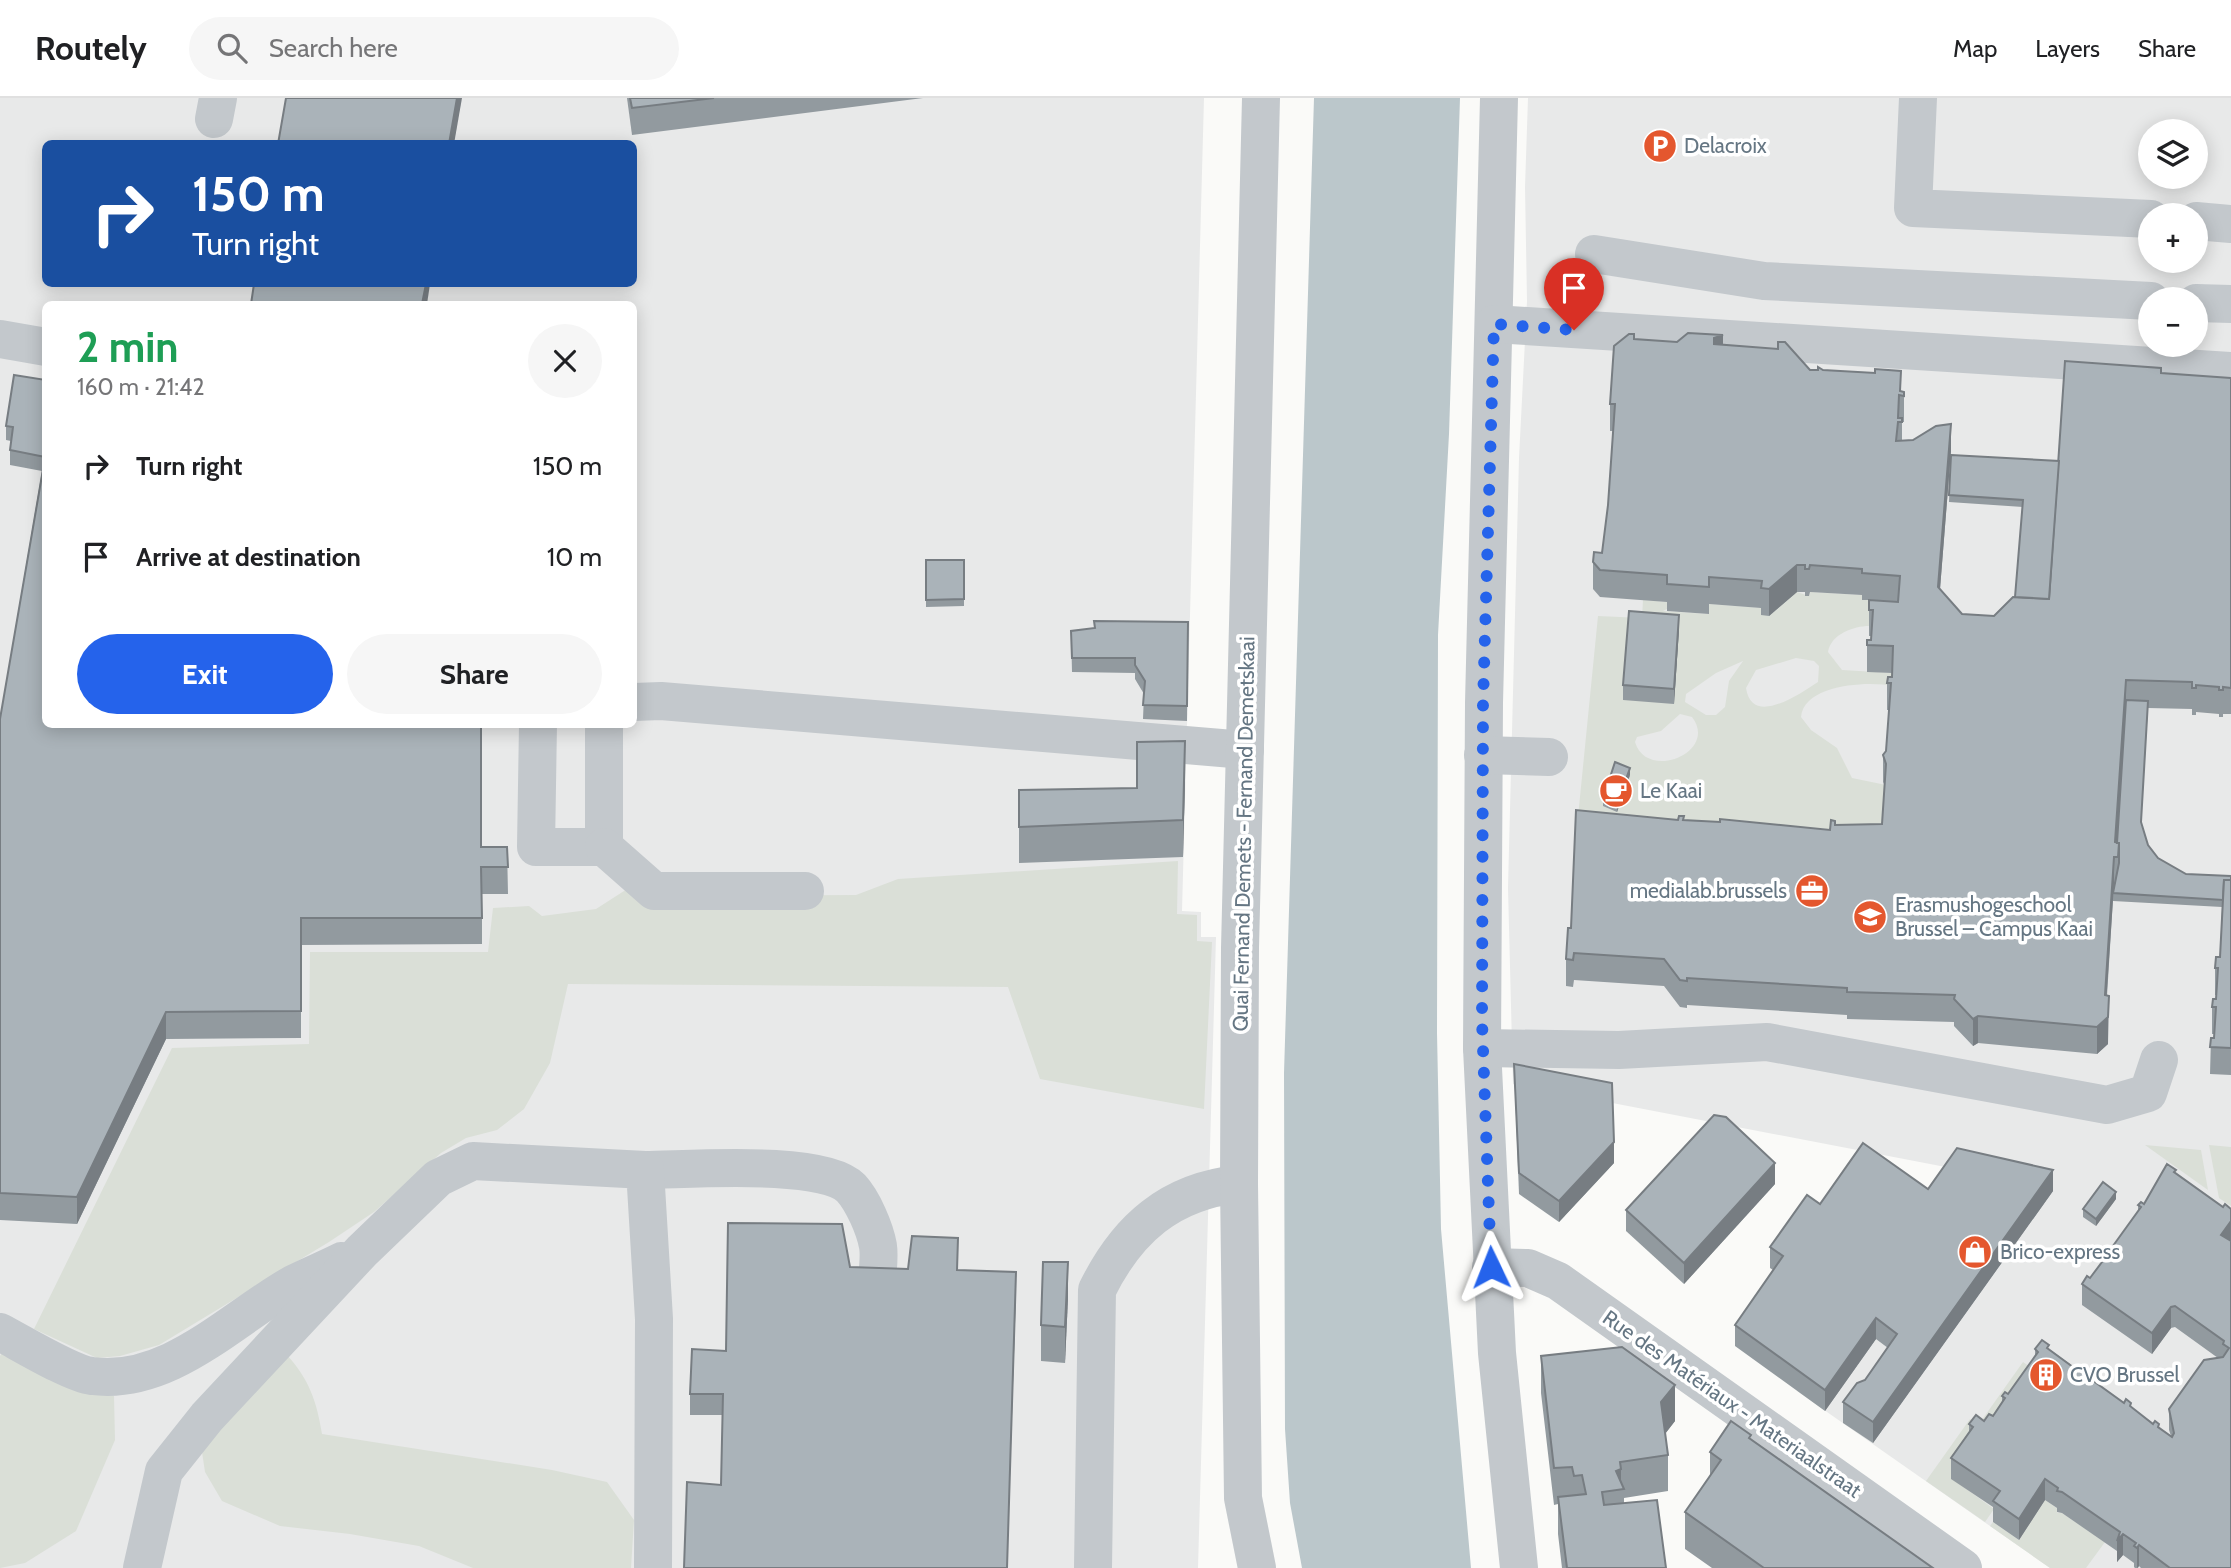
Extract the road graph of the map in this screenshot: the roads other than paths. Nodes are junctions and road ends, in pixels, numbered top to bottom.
1 (1261, 98) edge
2 (1499, 98) edge
3 (1918, 98) edge
4 (2138, 218) edge
5 (2208, 222) edge
6 (2231, 224) edge
7 (1594, 254) dead end
8 (2138, 300) edge
9 (2208, 303) edge
10 (2231, 304) edge
11 (1494, 324) junction
12 (0, 339) edge
13 (42, 346) edge
14 (2231, 371) edge
15 (637, 702) edge
16 (538, 728) edge
17 (604, 728) edge
18 (1245, 750) junction
19 (1483, 755) junction
20 (1549, 757) dead end
21 (604, 846) junction
22 (805, 891) dead end
23 (1482, 1048) junction
24 (2159, 1060) dead end
25 (645, 1170) junction
26 (1239, 1184) junction
27 (362, 1251) junction
28 (1491, 1267) junction
29 (876, 1289) edge
30 (0, 1332) edge
31 (142, 1568) edge
32 (653, 1568) edge
33 (1093, 1568) edge
34 (1257, 1568) edge
35 (1519, 1568) edge
36 (1963, 1568) edge

1 - 18 street, Quai Fernand Demets - Fernand Demetskaai
2 - 11 street
3 - 4 street
5 - 6 street
7 - 8 street
9 - 10 street
11 - 14 street
11 - 19 street
12 - 13 street
15 - 18 street
16 - 21 street
17 - 21 street
18 - 26 street, Quai Fernand Demets - Fernand Demetskaai
19 - 20 street
19 - 23 street
21 - 22 street
23 - 24 street
23 - 28 street
25 - 27 street
25 - 29 street
25 - 32 street
26 - 33 street
26 - 34 street, Quai Fernand Demets - Fernand Demetskaai
27 - 30 street
27 - 31 street
28 - 35 street
28 - 36 street, Rue des Matériaux - Materiaalstraat

